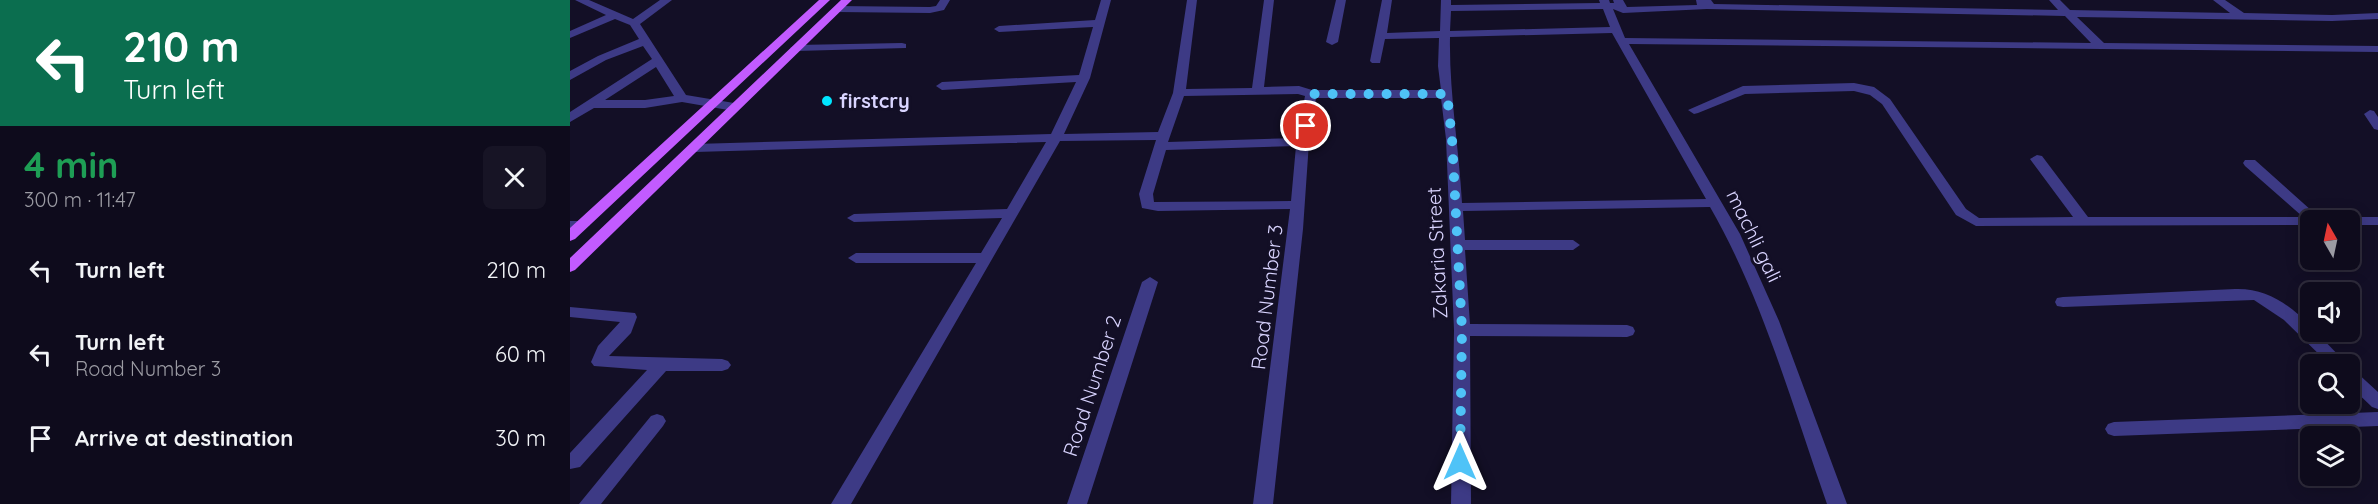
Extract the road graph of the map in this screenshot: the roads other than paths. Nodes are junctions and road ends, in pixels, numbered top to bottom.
1 (581, 0) edge
2 (667, 0) edge
3 (825, 0) edge
4 (945, 0) edge
5 (1106, 0) edge
6 (1192, 0) edge
7 (1269, 0) edge
8 (1341, 0) edge
9 (1387, 0) edge
10 (1860, 0) edge
11 (2054, 0) edge
12 (2218, 0) edge
13 (1705, 2) edge
14 (1612, 3) edge
15 (842, 4) edge
16 (1446, 4) edge
17 (1868, 11) junction
18 (2068, 14) junction
19 (615, 15) junction
20 (2241, 16) junction
21 (2378, 16) edge
22 (634, 23) junction
23 (1101, 23) junction
24 (999, 29) dead end
25 (570, 35) edge
26 (1380, 36) junction
27 (1446, 36) junction
28 (1619, 36) junction
29 (645, 41) junction
30 (1332, 42) dead end
31 (902, 46) dead end
32 (2102, 47) junction
33 (796, 48) junction
34 (2378, 49) edge
35 (1376, 60) dead end
36 (657, 62) junction
37 (570, 76) edge
38 (1084, 78) junction
39 (942, 86) dead end
40 (1258, 91) junction
41 (1179, 93) junction
42 (1311, 94) junction
43 (1447, 94) junction
44 (682, 98) junction
45 (592, 104) junction
46 (715, 104) junction
47 (734, 107) junction
48 (1694, 110) dead end
49 (2370, 114) dead end
50 (570, 118) edge
51 (2378, 126) edge
52 (1055, 138) junction
53 (1162, 141) junction
54 (1303, 142) junction
55 (695, 148) junction
56 (2037, 159) dead end
57 (2250, 163) dead end
58 (1715, 203) junction
59 (1298, 205) junction
60 (1454, 207) junction
61 (2304, 210) edge
62 (1012, 213) junction
63 (854, 219) dead end
64 (2300, 221) edge
65 (2360, 221) edge
66 (2378, 221) edge
67 (2085, 223) junction
68 (576, 225) edge
69 (570, 236) edge
70 (1458, 245) junction
71 (1573, 245) dead end
72 (856, 258) dead end
73 (985, 258) junction
74 (570, 267) edge
75 (1150, 282) dead end
76 (2063, 302) dead end
77 (570, 312) edge
78 (1462, 330) junction
79 (1628, 331) dead end
80 (2328, 354) edge
81 (662, 365) junction
82 (722, 365) dead end
83 (2360, 385) edge
84 (2378, 402) edge
85 (2378, 419) edge
86 (657, 421) dead end
87 (2114, 429) dead end
88 (573, 462) dead end
89 (589, 504) edge
90 (841, 504) edge
91 (1077, 504) edge
92 (1263, 504) edge
93 (1461, 504) edge
94 (1837, 504) edge

1 - 19 street
2 - 22 street
3 - 46 main road
4 - 15 street
5 - 23 street
6 - 41 street
7 - 40 street
8 - 30 street
9 - 26 street
10 - 17 street
11 - 18 street
12 - 20 street
13 - 14 street
13 - 17 street
14 - 16 street
14 - 28 street, machli gali
15 - 33 main road
16 - 27 street, Zakaria Street
17 - 18 street
18 - 20 street
18 - 32 street
19 - 22 street
19 - 25 street
20 - 21 street
22 - 29 street
23 - 24 street
23 - 38 street
26 - 27 street
26 - 35 street
27 - 28 street
27 - 43 street, Zakaria Street
28 - 32 street
28 - 58 street, machli gali
29 - 36 street
29 - 37 street
31 - 33 street
32 - 34 street
33 - 47 main road
36 - 44 street
36 - 45 street
38 - 39 street
38 - 52 street
40 - 41 street
40 - 42 street
41 - 53 street
42 - 43 street
42 - 54 street, Road Number 3
43 - 60 street, Zakaria Street
44 - 45 street
44 - 46 street
45 - 50 street
46 - 47 street
46 - 68 main road
47 - 55 main road
48 - 67 street
49 - 51 street
52 - 53 street
52 - 55 street
52 - 62 street
53 - 54 street
53 - 59 street
54 - 59 street, Road Number 3
55 - 74 main road
56 - 67 street
57 - 61 street
58 - 60 street
58 - 94 street, machli gali
59 - 92 street, Road Number 3
60 - 70 street, Zakaria Street
62 - 63 street
62 - 73 street
64 - 67 street
65 - 66 street
68 - 69 main road
70 - 71 street
70 - 78 street, Zakaria Street
72 - 73 street
73 - 90 street
75 - 91 street, Road Number 2
76 - 80 street
77 - 81 street
78 - 79 street
78 - 93 street, Zakaria Street
81 - 82 street
81 - 88 street
83 - 84 street
85 - 87 street
86 - 89 street

